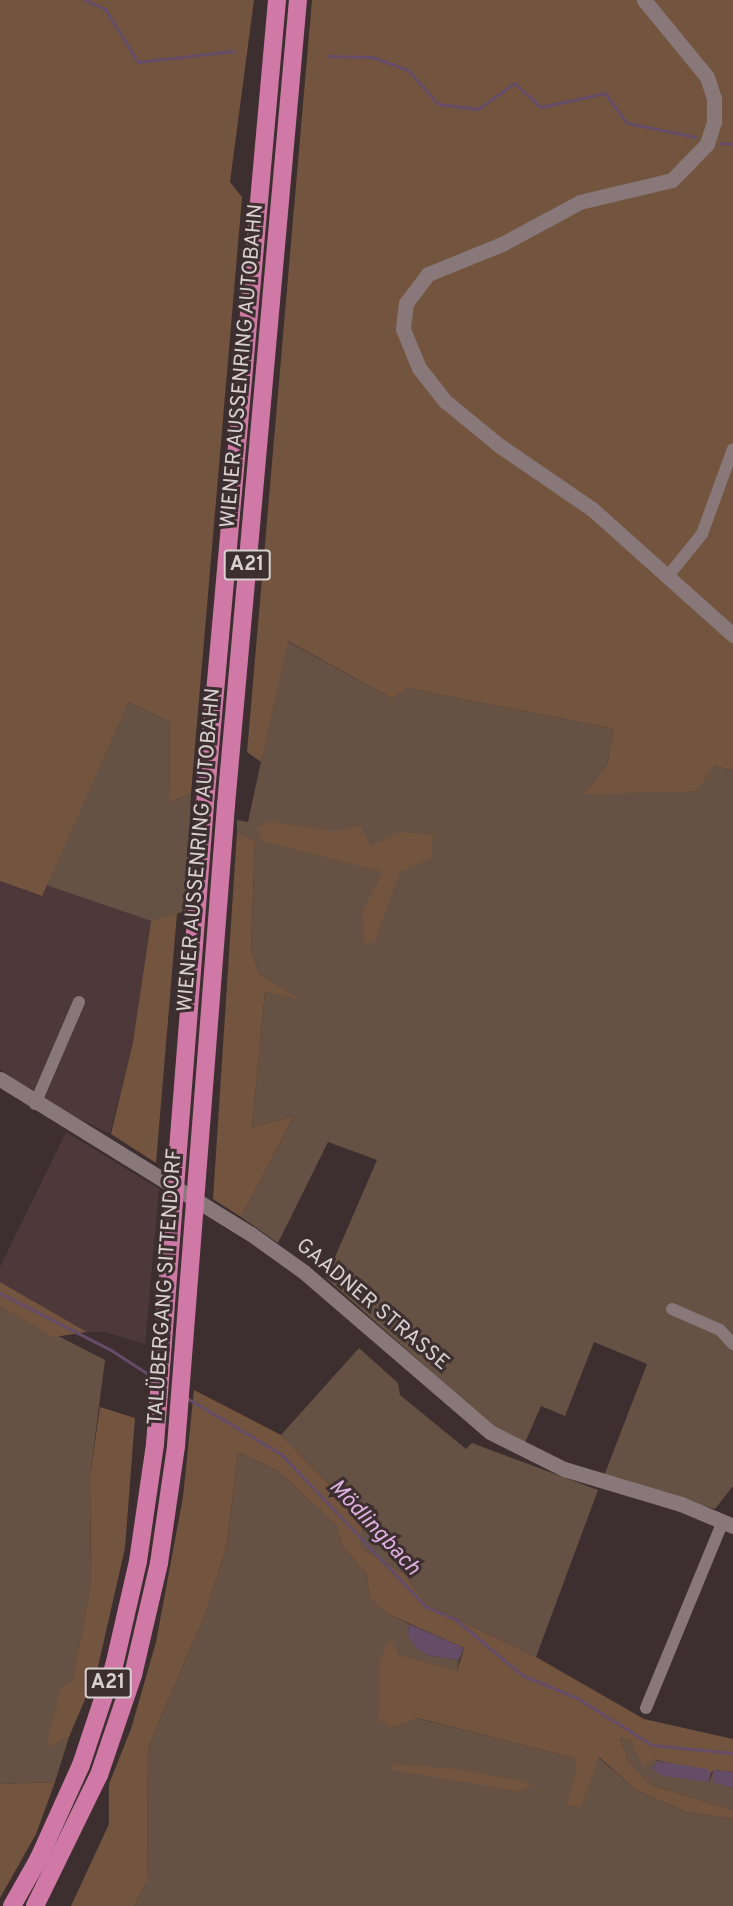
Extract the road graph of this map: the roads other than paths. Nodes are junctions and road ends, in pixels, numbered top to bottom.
1 (277, 0) edge
2 (298, 0) edge
3 (645, 0) edge
4 (733, 449) edge
5 (668, 576) junction
6 (733, 635) edge
7 (79, 1002) dead end
8 (0, 1079) edge
9 (35, 1104) junction
10 (180, 1129) joint
11 (200, 1131) joint
12 (672, 1309) dead end
13 (733, 1344) edge
14 (728, 1523) edge
15 (646, 1707) dead end
16 (12, 1906) edge
17 (35, 1906) edge

1 - 10 highway, WIENER AUSSENRING AUTOBAHN / A21
2 - 11 highway, WIENER AUSSENRING AUTOBAHN / A21
3 - 5 main road
4 - 5 street
5 - 6 main road
7 - 9 street
8 - 9 main road, GAADNER STRASSE
9 - 14 main road, GAADNER STRASSE
10 - 16 highway, TALÜBERGANG SITTENDORF / A21
11 - 17 highway, TALÜBERGANG SITTENDORF / A21
12 - 13 street
14 - 15 street

